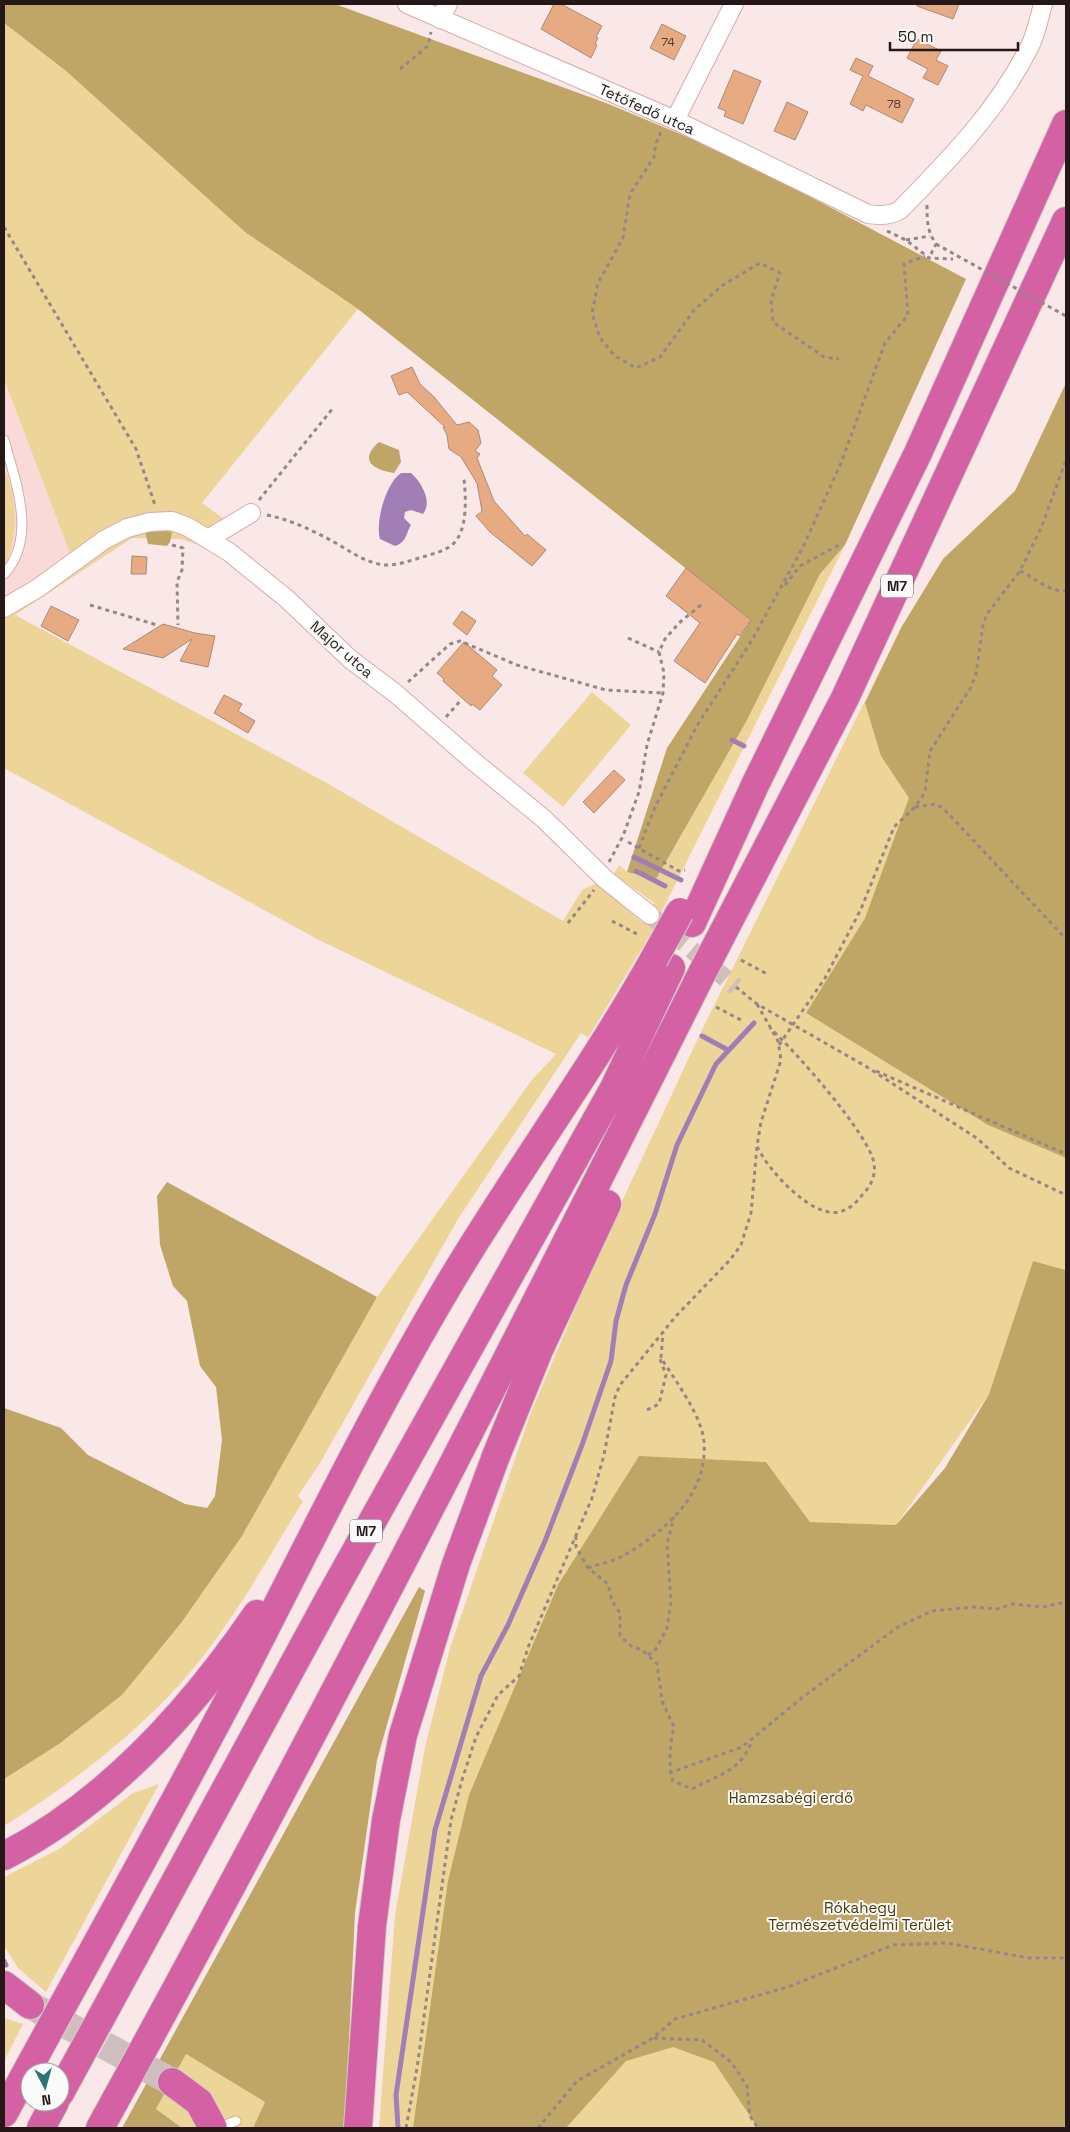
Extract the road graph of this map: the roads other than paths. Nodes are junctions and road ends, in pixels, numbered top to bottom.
1 (407, 4) edge
2 (448, 4) edge
3 (734, 4) edge
4 (1043, 4) edge
5 (438, 18) junction
6 (671, 119) junction
7 (1066, 124) edge
8 (1066, 221) edge
9 (4, 440) edge
10 (251, 514) road end
11 (208, 539) junction
12 (4, 574) edge
13 (4, 608) edge
14 (650, 915) tunnel mouth
15 (663, 964) junction
16 (683, 1010) junction
17 (369, 1429) junction
18 (4, 1856) edge
19 (4, 1985) edge
20 (30, 2005) tunnel mouth
21 (70, 2075) edge
22 (172, 2082) tunnel mouth
23 (50, 2112) edge
24 (4, 2113) edge
25 (225, 2125) edge
26 (41, 2128) edge
27 (100, 2128) edge
28 (218, 2128) edge
29 (358, 2128) edge

1 - 5 street, Tetőfedő utca
2 - 5 street
3 - 6 street
4 - 6 street, Tetőfedő utca
5 - 6 street, Tetőfedő utca
7 - 15 highway, M7
8 - 16 highway, M7, bridge
9 - 12 lane
10 - 11 street
11 - 13 street, Major utca
11 - 14 street, Major utca
15 - 17 highway
15 - 21 highway, M7
16 - 27 highway, M7
16 - 29 highway
17 - 18 highway
17 - 24 highway
19 - 20 highway
22 - 25 highway
23 - 26 highway
25 - 28 lane

